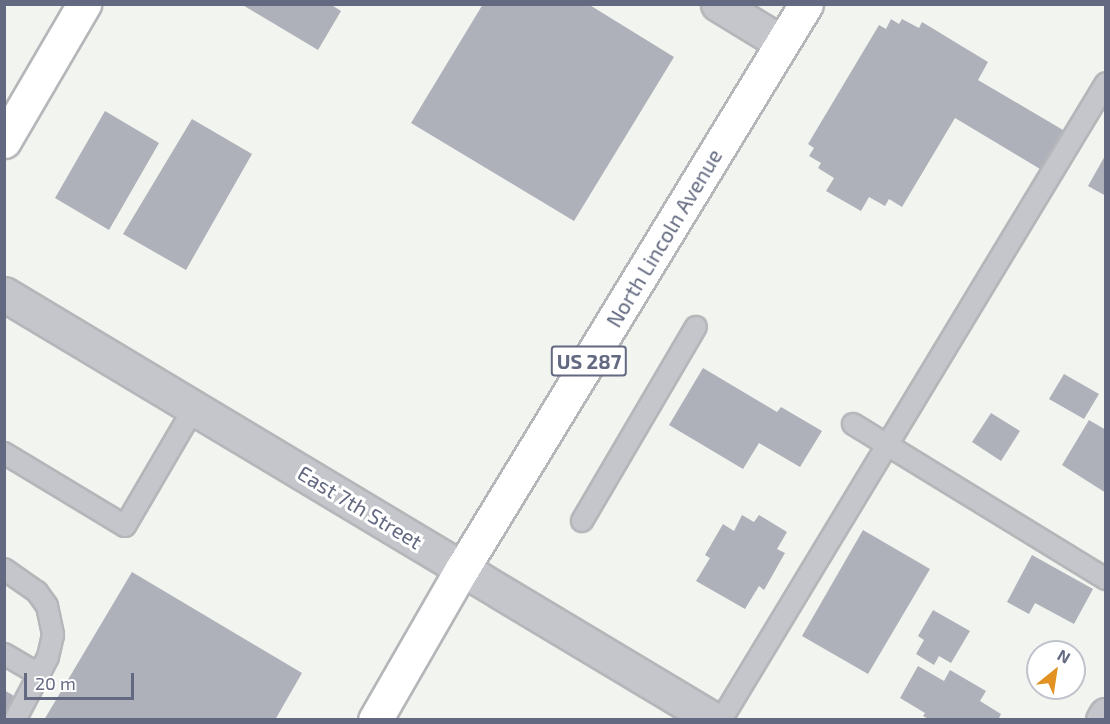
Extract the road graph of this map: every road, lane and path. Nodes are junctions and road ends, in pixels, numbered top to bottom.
1 (84, 4) edge
2 (718, 4) edge
3 (806, 4) edge
4 (782, 43) junction
5 (1106, 83) edge
6 (4, 141) edge
7 (4, 294) edge
8 (696, 327) dead end
9 (194, 408) junction
10 (853, 424) dead end
11 (886, 446) junction
12 (4, 453) edge
13 (582, 521) dead end
14 (462, 568) junction
15 (4, 569) edge
16 (1106, 579) edge
17 (4, 654) edge
18 (40, 675) junction
19 (1106, 715) edge
20 (15, 720) edge
21 (375, 720) edge
22 (714, 720) edge
23 (721, 720) edge
24 (1103, 720) edge

1 - 6 highway
2 - 4 street
3 - 4 highway, North Lincoln Avenue / US 287
4 - 14 highway, North Lincoln Avenue / US 287
5 - 11 lane
7 - 9 street, East 7th Street
8 - 13 lane
9 - 12 lane
9 - 14 street, East 7th Street
10 - 11 lane
11 - 16 lane
11 - 23 lane
14 - 21 highway, North Lincoln Avenue / US 287
14 - 22 street, East 7th Street
15 - 18 lane
17 - 18 lane
18 - 20 lane
19 - 24 street

